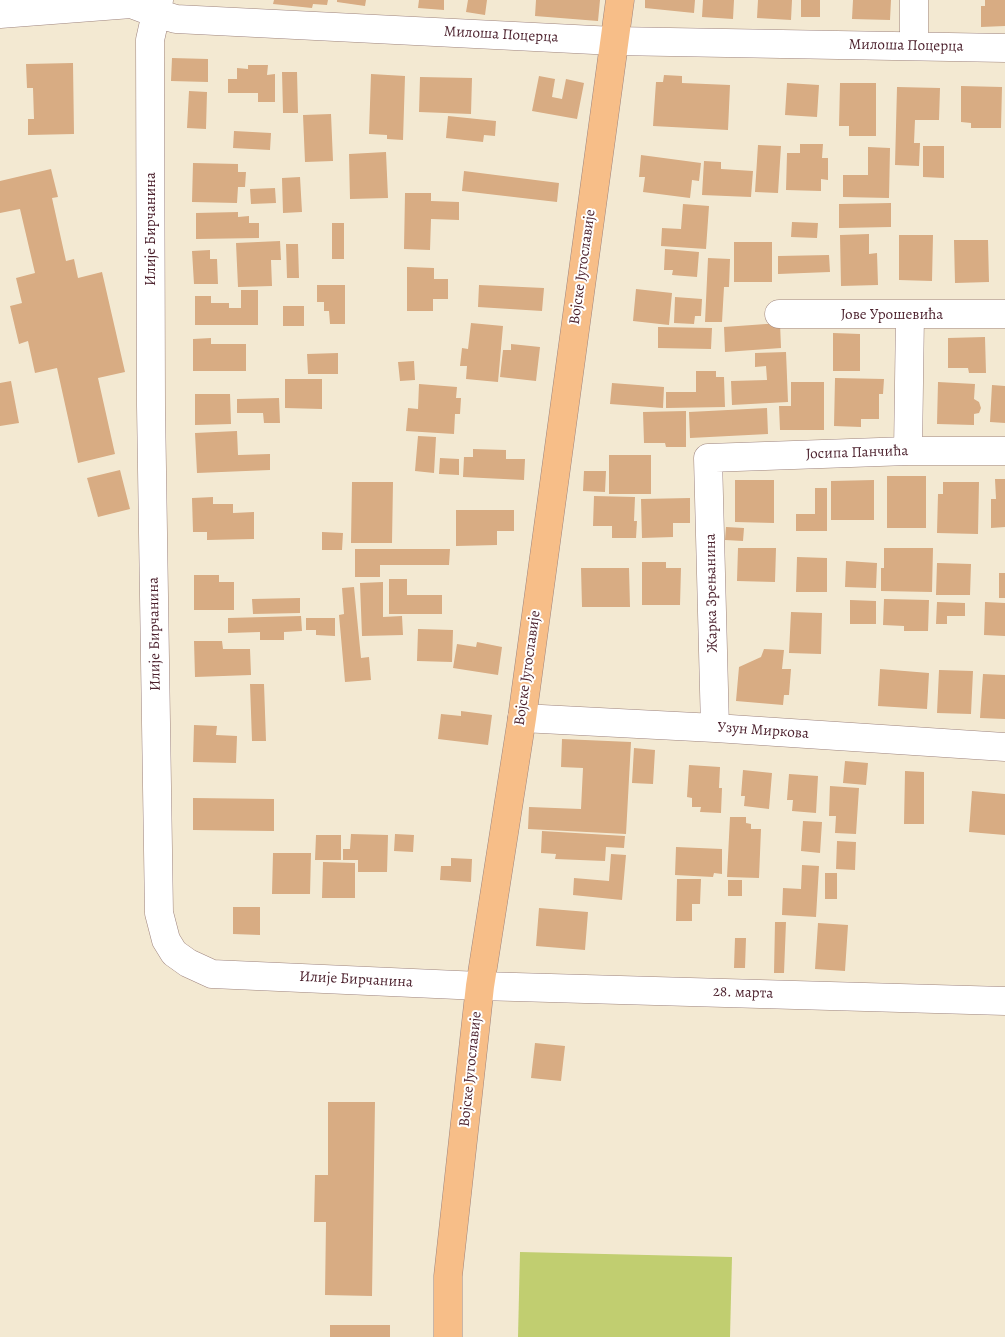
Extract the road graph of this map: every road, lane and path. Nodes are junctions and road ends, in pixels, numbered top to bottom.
1 (620, 0) edge
2 (914, 0) edge
3 (157, 7) edge
4 (0, 14) edge
5 (614, 41) junction
6 (914, 46) junction
7 (1005, 48) edge
8 (779, 314) dead end
9 (1005, 314) edge
10 (910, 316) junction
11 (908, 451) junction
12 (1005, 451) edge
13 (708, 458) joint
14 (522, 718) junction
15 (715, 728) junction
16 (1005, 747) edge
17 (480, 986) junction
18 (1005, 1001) edge
19 (448, 1337) edge

1 - 5 main road, Војске Југославије
2 - 6 street
3 - 4 street, Милоша Поцерца
3 - 5 street, Милоша Поцерца
3 - 17 street, Илије Бирчанина
5 - 6 street, Милоша Поцерца
5 - 14 main road, Војске Југославије
6 - 7 street, Милоша Поцерца
8 - 10 street, Јове Урошевића
9 - 10 street, Јове Урошевића
10 - 11 street
11 - 12 street, Јосипа Панчића
11 - 13 street, Јосипа Панчића
13 - 15 street, Жарка Зрењанина
14 - 15 street, Узун Миркова
14 - 17 main road, Војске Југославије
15 - 16 street, Узун Миркова
17 - 18 street, 28. марта
17 - 19 main road, Војске Југославије

